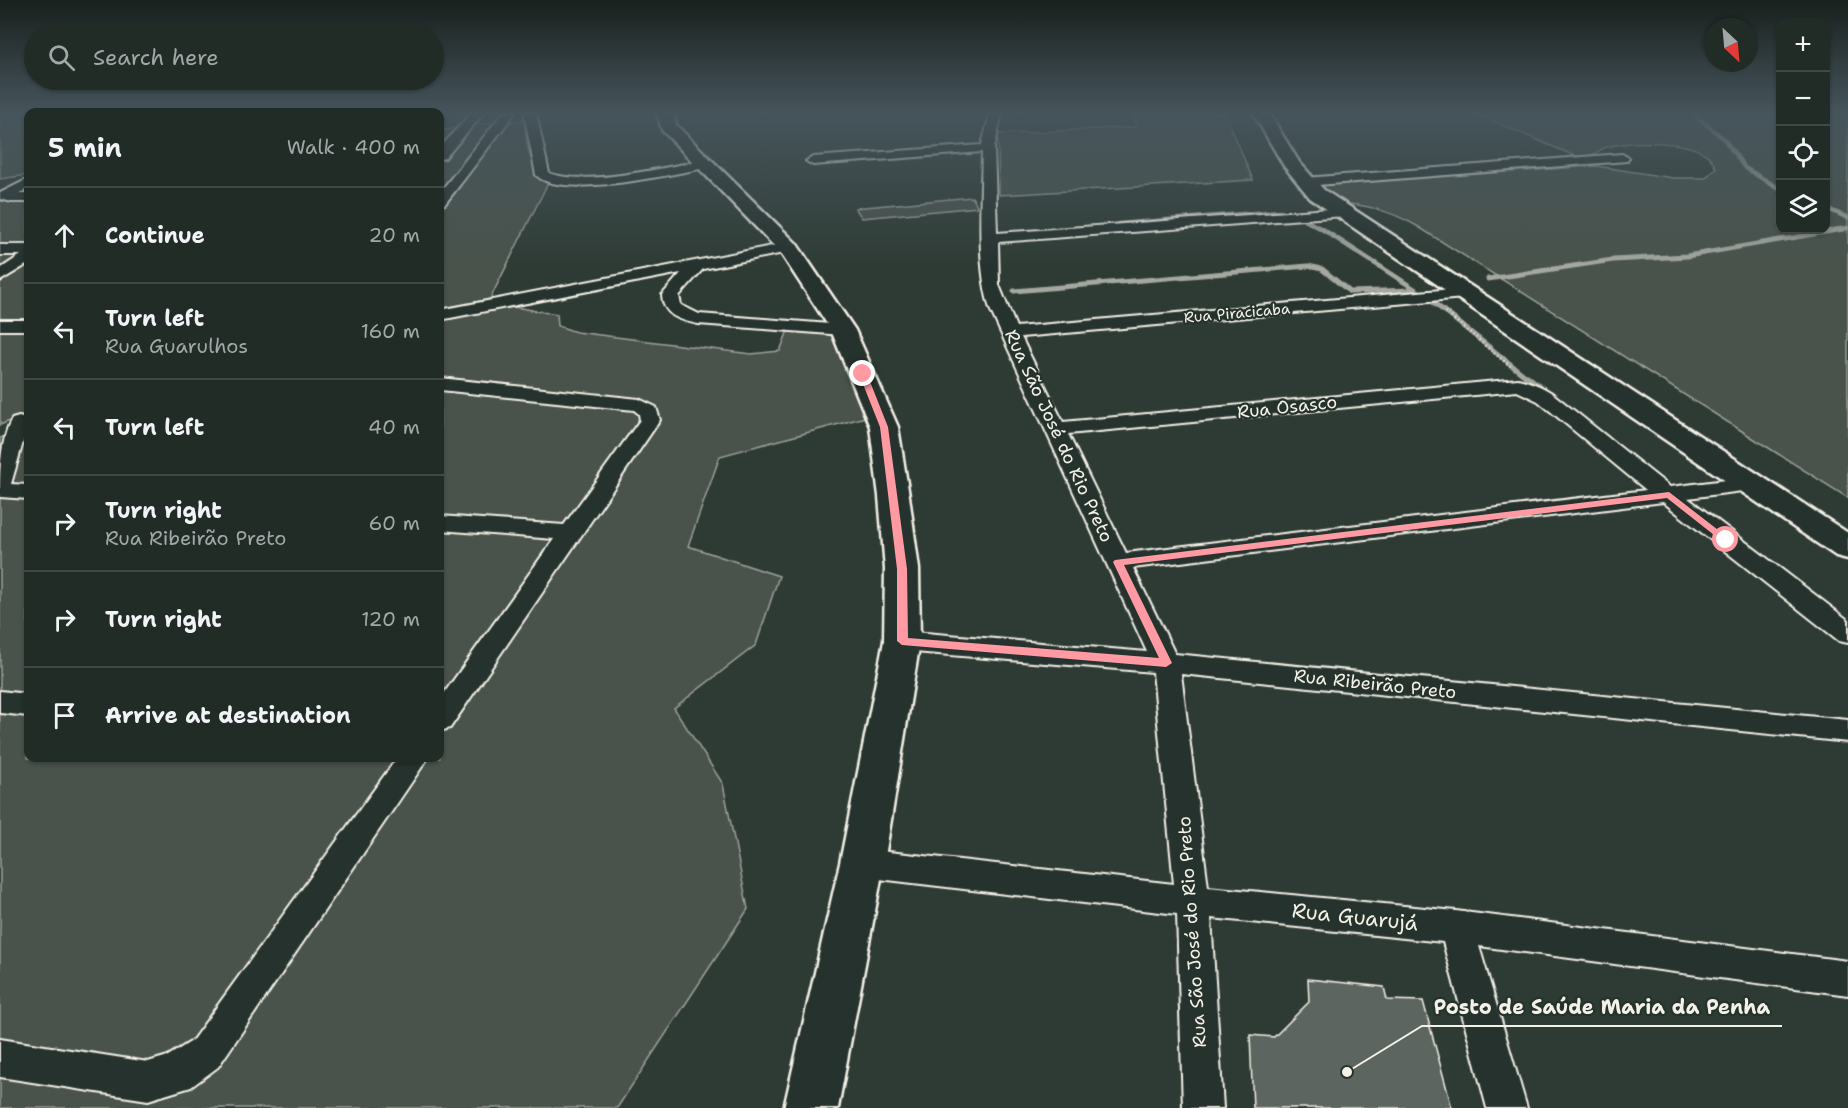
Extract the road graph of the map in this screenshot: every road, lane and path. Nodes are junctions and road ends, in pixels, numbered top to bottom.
1 (705, 164) edge
2 (467, 165) edge
3 (541, 165) edge
4 (700, 165) edge
5 (988, 165) edge
6 (1292, 165) edge
7 (1533, 165) edge
8 (1304, 182) junction
9 (24, 185) edge
10 (444, 194) edge
11 (24, 198) edge
12 (1344, 212) junction
13 (988, 238) junction
14 (788, 248) junction
15 (0, 250) edge
16 (24, 250) edge
17 (24, 260) edge
18 (697, 266) junction
19 (0, 276) edge
20 (1464, 293) junction
21 (444, 306) edge
22 (472, 309) junction
23 (444, 314) edge
24 (0, 325) edge
25 (24, 325) edge
26 (843, 330) junction
27 (1010, 333) junction
28 (444, 384) edge
29 (16, 424) edge
30 (1056, 429) junction
31 (1750, 484) junction
32 (0, 485) edge
33 (0, 490) edge
34 (24, 492) edge
35 (1668, 495) junction
36 (444, 523) edge
37 (570, 533) junction
38 (1848, 548) edge
39 (1118, 562) junction
40 (1848, 634) edge
41 (902, 641) junction
42 (1166, 663) junction
43 (0, 702) edge
44 (24, 705) edge
45 (444, 714) edge
46 (1848, 731) edge
47 (410, 762) edge
48 (862, 863) junction
49 (1193, 901) junction
50 (1456, 927) junction
51 (1848, 978) edge
52 (0, 1058) edge
53 (811, 1108) edge
54 (1203, 1108) edge
55 (1507, 1108) edge

1 - 14 main road
2 - 10 street
3 - 4 street
5 - 13 street, Rua São José do Rio Preto
6 - 8 main road
7 - 8 street
8 - 12 main road
9 - 11 street
12 - 13 street
12 - 20 main road
13 - 27 street, Rua São José do Rio Preto
14 - 18 street
14 - 26 main road
15 - 16 street
17 - 19 street
18 - 22 street
18 - 26 street
20 - 27 street, Rua Piracicaba
20 - 31 main road
21 - 22 street
22 - 23 street
24 - 25 street
26 - 41 main road
27 - 30 street, Rua São José do Rio Preto
28 - 37 street
29 - 32 street
30 - 35 street, Rua Osasco
30 - 39 street, Rua São José do Rio Preto
31 - 35 street
31 - 38 main road
33 - 34 street
35 - 39 street
35 - 40 street
36 - 37 street
37 - 45 street
39 - 42 street, Rua São José do Rio Preto
41 - 42 street, Rua Ribeirão Preto
41 - 48 main road
42 - 46 street, Rua Ribeirão Preto
42 - 49 street, Rua São José do Rio Preto
43 - 44 street
47 - 52 street
48 - 49 street, Rua Guarujá
48 - 53 main road
49 - 50 street, Rua Guarujá
49 - 54 street, Rua São José do Rio Preto
50 - 51 street, Rua Guarujá
50 - 55 street

